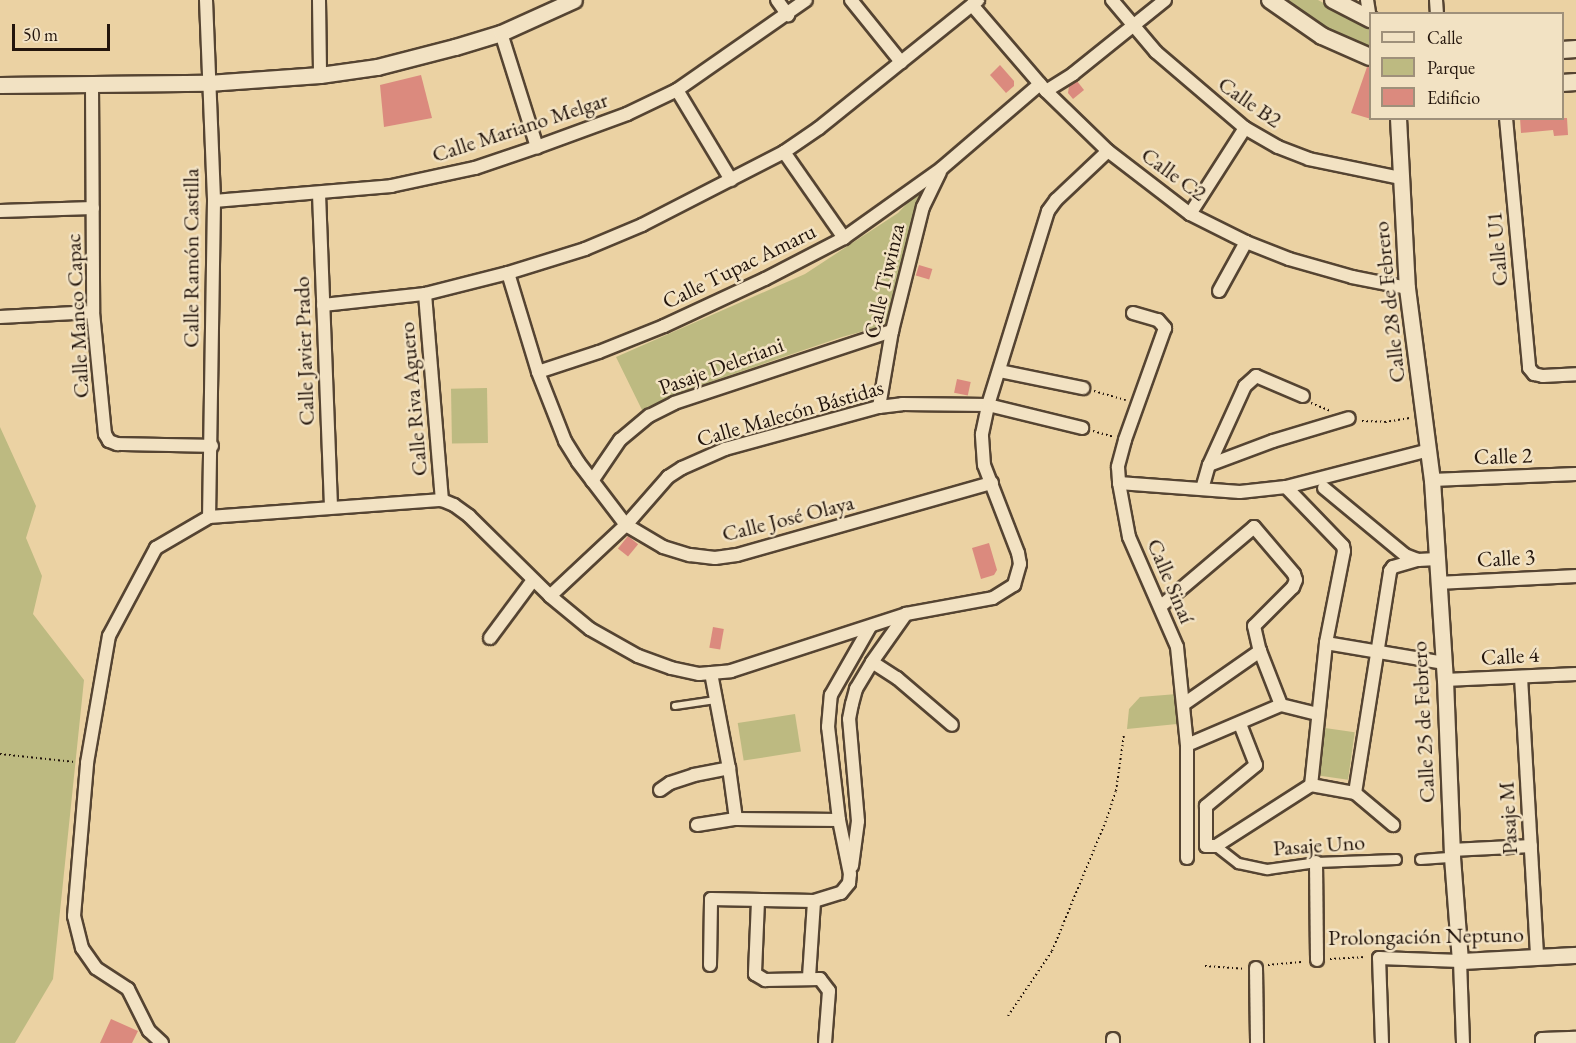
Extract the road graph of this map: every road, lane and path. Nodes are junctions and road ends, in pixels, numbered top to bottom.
1 (206, 0) edge
2 (319, 0) edge
3 (574, 0) edge
4 (777, 0) edge
5 (806, 0) edge
6 (851, 0) edge
7 (1112, 0) edge
8 (1165, 0) edge
9 (1270, 0) edge
10 (1333, 0) edge
11 (975, 3) edge
12 (545, 7) edge
13 (788, 15) junction
14 (1369, 18) edge
15 (1134, 27) junction
16 (501, 33) junction
17 (1369, 56) edge
18 (901, 62) junction
19 (320, 75) junction
20 (208, 83) junction
21 (0, 85) edge
22 (92, 85) junction
23 (1043, 88) junction
24 (677, 90) junction
25 (1398, 120) edge
26 (1506, 120) edge
27 (1245, 128) junction
28 (537, 147) junction
29 (784, 152) junction
30 (1108, 152) junction
31 (942, 168) junction
32 (1400, 178) junction
33 (731, 180) junction
34 (319, 194) junction
35 (214, 201) junction
36 (93, 208) junction
37 (0, 211) edge
38 (1190, 214) junction
39 (844, 238) junction
40 (1246, 242) junction
41 (508, 273) junction
42 (1407, 288) junction
43 (1220, 291) dead end
44 (425, 294) junction
45 (323, 305) junction
46 (93, 312) junction
47 (1133, 313) dead end
48 (0, 317) edge
49 (892, 331) junction
50 (1000, 371) junction
51 (538, 372) junction
52 (1576, 374) edge
53 (1083, 388) joint
54 (1306, 399) joint
55 (1138, 403) junction
56 (988, 405) junction
57 (879, 407) junction
58 (1424, 415) junction
59 (1349, 418) junction
60 (1082, 429) joint
61 (1125, 440) junction
62 (212, 446) junction
63 (1429, 450) junction
64 (1209, 465) junction
65 (1576, 474) edge
66 (1432, 480) junction
67 (592, 481) junction
68 (992, 483) junction
69 (1119, 483) junction
70 (1287, 487) junction
71 (1324, 488) dead end
72 (1202, 489) junction
73 (442, 500) junction
74 (331, 507) junction
75 (209, 517) junction
76 (626, 525) junction
77 (1437, 559) junction
78 (1418, 560) junction
79 (1576, 576) edge
80 (533, 580) junction
81 (1438, 583) junction
82 (550, 596) junction
83 (1161, 606) junction
84 (906, 614) junction
85 (870, 627) junction
86 (490, 638) dead end
87 (1326, 643) junction
88 (1260, 651) junction
89 (1376, 652) junction
90 (872, 662) junction
91 (1444, 663) junction
92 (711, 673) junction
93 (1576, 674) edge
94 (1521, 676) junction
95 (1445, 680) junction
96 (716, 700) junction
97 (1184, 704) junction
98 (1281, 705) junction
99 (675, 706) dead end
100 (1318, 714) junction
101 (1240, 724) junction
102 (952, 726) dead end
103 (1124, 734) dead end
104 (1187, 745) junction
105 (0, 754) edge
106 (87, 763) junction
107 (729, 768) junction
108 (1311, 785) junction
109 (660, 790) dead end
110 (1355, 793) junction
111 (736, 819) junction
112 (839, 820) junction
113 (697, 825) dead end
114 (1393, 825) dead end
115 (1216, 846) junction
116 (1531, 846) junction
117 (1452, 854) junction
118 (1187, 858) dead end
119 (1396, 859) dead end
120 (1420, 859) dead end
121 (1316, 862) junction
122 (850, 874) junction
123 (758, 901) junction
124 (814, 902) junction
125 (1576, 956) edge
126 (1537, 957) junction
127 (1379, 958) junction
128 (1317, 960) junction
129 (1460, 961) junction
130 (710, 965) dead end
131 (1205, 966) dead end
132 (1256, 968) junction
133 (809, 977) junction
134 (1008, 1017) dead end
135 (1576, 1038) edge
136 (1542, 1041) edge
137 (162, 1043) edge
138 (825, 1043) edge
139 (1257, 1043) edge
140 (1382, 1043) edge
141 (1463, 1043) edge

1 - 20 street, Calle Ramón Castilla
2 - 19 street
3 - 12 street
4 - 13 street
5 - 13 street, Calle Mariano Melgar
6 - 18 street
7 - 15 street, Calle B2
8 - 15 street, Calle Tupac Amaru
9 - 17 main road
10 - 14 main road
11 - 18 street
11 - 23 street, Calle C2
12 - 16 street
13 - 24 street, Calle Mariano Melgar
15 - 23 street, Calle Tupac Amaru
15 - 27 street, Calle B2
16 - 19 street
16 - 28 street
18 - 29 street
19 - 20 street
20 - 22 street
20 - 35 street, Calle Ramón Castilla
21 - 22 street
22 - 36 street, Calle Manco Capac
23 - 30 street, Calle C2
23 - 31 street, Calle Tupac Amaru
24 - 28 street, Calle Mariano Melgar
24 - 33 street
25 - 32 street, Calle 28 de Febrero
26 - 52 street, Calle U1
27 - 32 street, Calle B2
27 - 38 street
28 - 34 street, Calle Mariano Melgar
29 - 33 street
29 - 39 street
30 - 38 street, Calle C2
30 - 50 street
31 - 39 street, Calle Tupac Amaru
31 - 49 street, Calle Tiwinza
32 - 42 street, Calle 28 de Febrero
33 - 41 street
34 - 35 street, Calle Mariano Melgar
34 - 45 street, Calle Javier Prado
35 - 62 street, Calle Ramón Castilla
36 - 37 street
36 - 46 street, Calle Manco Capac
38 - 40 street, Calle C2
39 - 51 street, Calle Tupac Amaru
40 - 42 street, Calle C2
40 - 43 street
41 - 44 street
41 - 51 street, Calle José Olaya
42 - 58 street, Calle 28 de Febrero
44 - 45 street
44 - 73 street, Calle Riva Aguero
45 - 74 street, Calle Javier Prado
46 - 48 street
46 - 62 street, Calle Manco Capac
47 - 55 street, Calle Sinaí
49 - 57 street, Calle Tiwinza
49 - 67 street, Pasaje Deleriani
50 - 53 street
50 - 56 street
51 - 67 street, Calle José Olaya
53 - 55 path
54 - 59 path
54 - 64 street
55 - 61 street, Calle Sinaí
56 - 57 street, Calle Malecón Bástidas
56 - 60 street, Calle Malecón Bástidas
56 - 68 street
57 - 76 street, Calle Malecón Bástidas
58 - 59 path
58 - 63 street, Calle 28 de Febrero
59 - 64 street
60 - 61 path
61 - 69 street, Calle Sinaí
62 - 75 street, Calle Ramón Castilla
63 - 66 street, Calle 28 de Febrero
63 - 70 street
64 - 72 street
65 - 66 street, Calle 2
66 - 77 street, Calle 25 de Febrero
67 - 76 street, Calle José Olaya
68 - 76 street, Calle José Olaya
68 - 84 street
69 - 72 street
69 - 83 street, Calle Sinaí
70 - 72 street
70 - 87 street
71 - 78 street
73 - 74 street
73 - 80 street
74 - 75 street
75 - 106 street
76 - 82 street, Calle Malecón Bástidas
77 - 78 street
77 - 81 street, Calle 25 de Febrero
78 - 89 street
79 - 81 street, Calle 3
80 - 82 street
80 - 86 street
81 - 91 street, Calle 25 de Febrero
82 - 92 street
83 - 88 street
83 - 97 street, Calle Sinaí
84 - 85 street
84 - 90 street
85 - 92 street
85 - 112 street
87 - 89 street
87 - 100 street
88 - 97 street
88 - 98 street
89 - 91 street
89 - 110 street
90 - 102 street
90 - 122 street
91 - 95 street, Calle 25 de Febrero
92 - 96 street
93 - 94 street, Calle 4
94 - 95 street, Calle 4
94 - 116 street, Pasaje M
95 - 117 street, Calle 25 de Febrero
96 - 99 lane
96 - 107 street
97 - 104 street, Calle Sinaí
98 - 100 street
98 - 101 street
100 - 108 street
101 - 104 street
101 - 115 street
103 - 134 path
104 - 118 street, Calle Sinaí
105 - 106 path
106 - 137 street
107 - 109 street
107 - 111 street
108 - 110 street
108 - 115 street
110 - 114 street
111 - 112 street
111 - 113 street
112 - 122 street
115 - 121 street, Pasaje Uno
116 - 117 street
116 - 126 street, Pasaje M
117 - 120 street
117 - 129 street, Calle 25 de Febrero
119 - 121 street, Pasaje Uno
121 - 128 street
122 - 124 street
123 - 124 street
123 - 130 street
123 - 133 street
124 - 133 street
125 - 126 street, Prolongación Neptuno
126 - 129 street, Prolongación Neptuno
127 - 128 path, Prolongación Neptuno
127 - 129 street, Prolongación Neptuno
127 - 140 street
128 - 132 path, Prolongación Neptuno
129 - 141 street
131 - 132 path, Prolongación Neptuno
132 - 139 street
133 - 138 street
135 - 136 street

